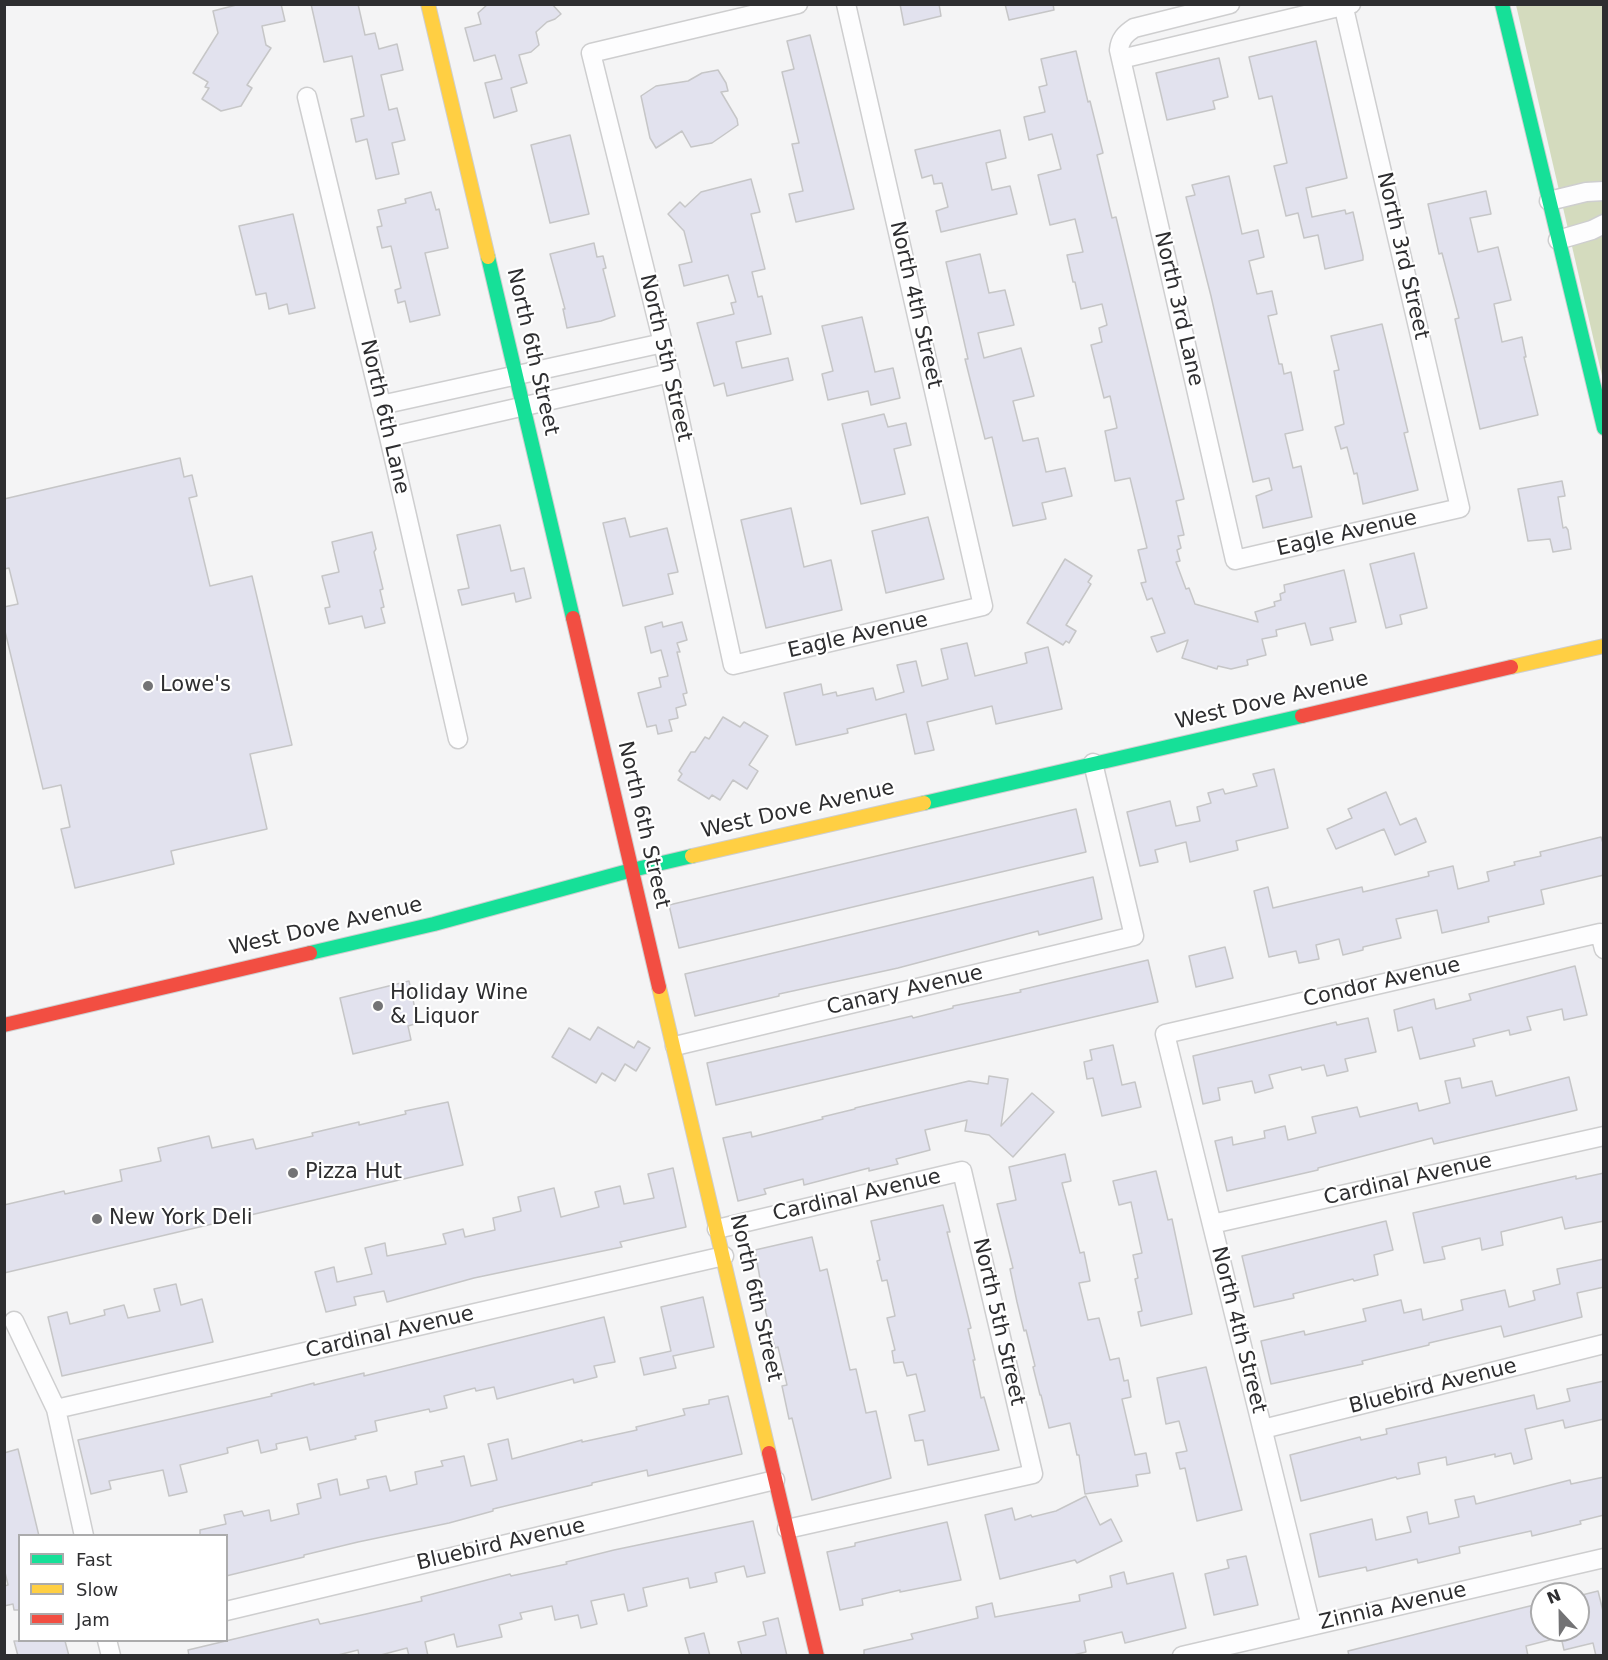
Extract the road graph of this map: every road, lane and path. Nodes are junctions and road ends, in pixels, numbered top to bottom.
1 (428, 4) edge
2 (798, 4) edge
3 (846, 4) edge
4 (1230, 4) edge
5 (1502, 4) edge
6 (1346, 5) edge
7 (1121, 59) junction
8 (307, 97) dead end
9 (1604, 191) edge
10 (1549, 201) junction
11 (1604, 224) edge
12 (1558, 240) junction
13 (663, 343) junction
14 (670, 373) junction
15 (516, 376) junction
16 (381, 405) junction
17 (523, 407) junction
18 (1604, 428) edge
19 (389, 437) junction
20 (1460, 508) joint
21 (1235, 560) joint
22 (983, 606) joint
23 (1604, 646) edge
24 (733, 666) joint
25 (458, 739) dead end
26 (1093, 763) junction
27 (632, 870) junction
28 (1602, 941) edge
29 (4, 1025) edge
30 (1165, 1034) joint
31 (675, 1046) junction
32 (1604, 1136) edge
33 (962, 1171) joint
34 (1212, 1224) junction
35 (717, 1229) junction
36 (724, 1256) junction
37 (14, 1321) dead end
38 (1604, 1344) edge
39 (56, 1409) junction
40 (1263, 1429) junction
41 (775, 1480) junction
42 (787, 1529) junction
43 (84, 1534) edge
44 (1604, 1558) edge
45 (228, 1611) edge
46 (1311, 1626) junction
47 (817, 1656) edge
48 (1182, 1656) edge

1 - 15 main road, North 6th Street
2 - 13 street, North 5th Street
3 - 22 street, North 4th Street
4 - 7 street
5 - 10 main road
6 - 7 street
6 - 20 street, North 3rd Street
7 - 21 street, North 3rd Lane
8 - 16 street, North 6th Lane
9 - 10 street
10 - 12 main road
11 - 12 street
12 - 18 main road
13 - 14 street, North 5th Street
13 - 15 street
14 - 17 street
14 - 24 street, North 5th Street
15 - 16 street
15 - 17 main road, North 6th Street
16 - 19 street, North 6th Lane
17 - 19 street
17 - 27 main road, North 6th Street
19 - 25 street, North 6th Lane
20 - 21 street, Eagle Avenue
22 - 24 street, Eagle Avenue
23 - 26 main road, West Dove Avenue
26 - 27 main road, West Dove Avenue
26 - 31 street, Canary Avenue
27 - 29 main road, West Dove Avenue
27 - 31 main road, North 6th Street
28 - 30 street, Condor Avenue
30 - 34 street, North 4th Street
31 - 35 main road, North 6th Street
32 - 34 street, Cardinal Avenue
33 - 35 street, Cardinal Avenue
33 - 42 street, North 5th Street
34 - 40 street, North 4th Street
35 - 36 main road, North 6th Street
36 - 39 street, Cardinal Avenue
36 - 41 main road, North 6th Street
37 - 39 street
38 - 40 street, Bluebird Avenue
39 - 43 street
40 - 46 street, North 4th Street
41 - 42 main road, North 6th Street
41 - 45 street, Bluebird Avenue
42 - 47 main road, North 6th Street
44 - 46 street, Zinnia Avenue
46 - 48 street, Zinnia Avenue

